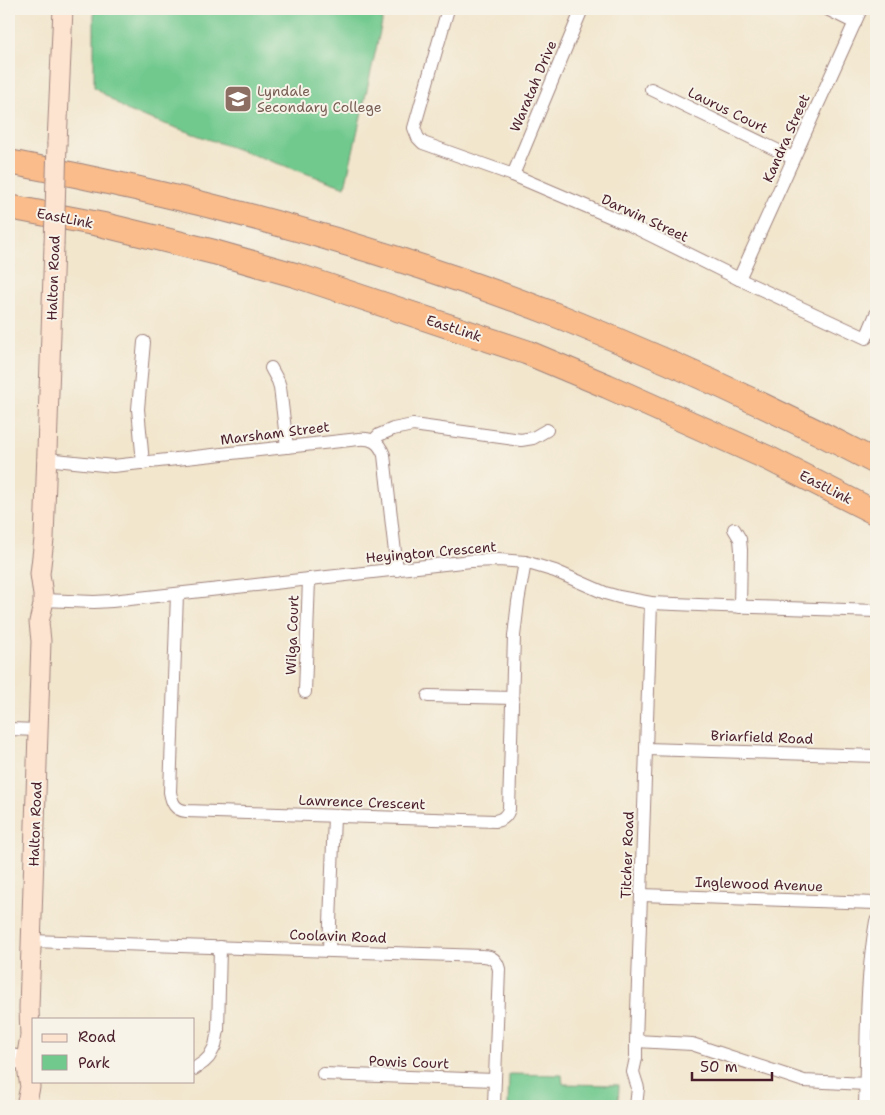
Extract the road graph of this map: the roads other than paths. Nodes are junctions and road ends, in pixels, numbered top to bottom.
1 (64, 9) edge
2 (448, 9) edge
3 (582, 9) edge
4 (826, 9) edge
5 (861, 9) edge
6 (855, 23) junction
7 (651, 89) dead end
8 (793, 158) junction
9 (9, 162) edge
10 (513, 175) junction
11 (9, 207) edge
12 (738, 279) junction
13 (876, 314) edge
14 (144, 342) dead end
15 (271, 368) dead end
16 (547, 430) dead end
17 (374, 440) junction
18 (287, 447) junction
19 (46, 459) junction
20 (876, 462) edge
21 (143, 463) junction
22 (876, 513) edge
23 (734, 528) dead end
24 (524, 562) junction
25 (396, 570) junction
26 (309, 580) junction
27 (177, 594) junction
28 (47, 600) junction
29 (651, 603) junction
30 (740, 607) junction
31 (876, 612) edge
32 (305, 692) dead end
33 (428, 696) dead end
34 (513, 698) junction
35 (9, 728) edge
36 (38, 730) junction
37 (646, 748) junction
38 (876, 756) edge
39 (334, 816) junction
40 (641, 895) junction
41 (876, 903) edge
42 (876, 921) edge
43 (31, 941) junction
44 (220, 947) junction
45 (329, 950) junction
46 (636, 1041) junction
47 (16, 1060) edge
48 (195, 1068) edge
49 (323, 1074) dead end
50 (495, 1080) junction
51 (869, 1080) edge
52 (26, 1106) edge
53 (494, 1106) edge
54 (636, 1106) edge
55 (865, 1106) edge

1 - 19 main road, Halton Road, bridge
2 - 10 street, Darwin Street
3 - 10 street, Waratah Drive
4 - 6 street
5 - 6 street, Kandra Street
6 - 8 street, Kandra Street
7 - 8 street, Laurus Court
8 - 12 street, Kandra Street
9 - 20 highway
10 - 12 street, Darwin Street
11 - 22 highway, EastLink
12 - 13 street, Darwin Street
14 - 21 street
15 - 18 street
16 - 17 street
17 - 18 street, Marsham Street
17 - 25 street
18 - 21 street, Marsham Street
19 - 21 street, Marsham Street
19 - 28 main road, Halton Road
23 - 30 street
24 - 25 street, Heyington Crescent
24 - 29 street, Heyington Crescent
24 - 34 street, Lawrence Crescent
25 - 26 street, Heyington Crescent
26 - 27 street, Heyington Crescent
26 - 32 street, Wilga Court
27 - 28 street, Heyington Crescent
27 - 39 street, Lawrence Crescent
28 - 36 main road, Halton Road
29 - 30 street, Heyington Crescent
29 - 37 street, Titcher Road
30 - 31 street, Heyington Crescent
33 - 34 street
34 - 39 street, Lawrence Crescent
35 - 36 street
36 - 43 main road, Halton Road
37 - 38 street, Briarfield Road
37 - 40 street, Titcher Road
39 - 45 street
40 - 41 street, Inglewood Avenue
40 - 46 street, Titcher Road
42 - 51 street
43 - 44 street, Coolavin Road
43 - 47 main road, Halton Road
44 - 45 street, Coolavin Road
44 - 48 street
45 - 50 street, Coolavin Road
46 - 51 street
46 - 54 street, Titcher Road
47 - 52 main road, Halton Road
49 - 50 street, Powis Court
50 - 53 street, Coolavin Road
51 - 55 street

